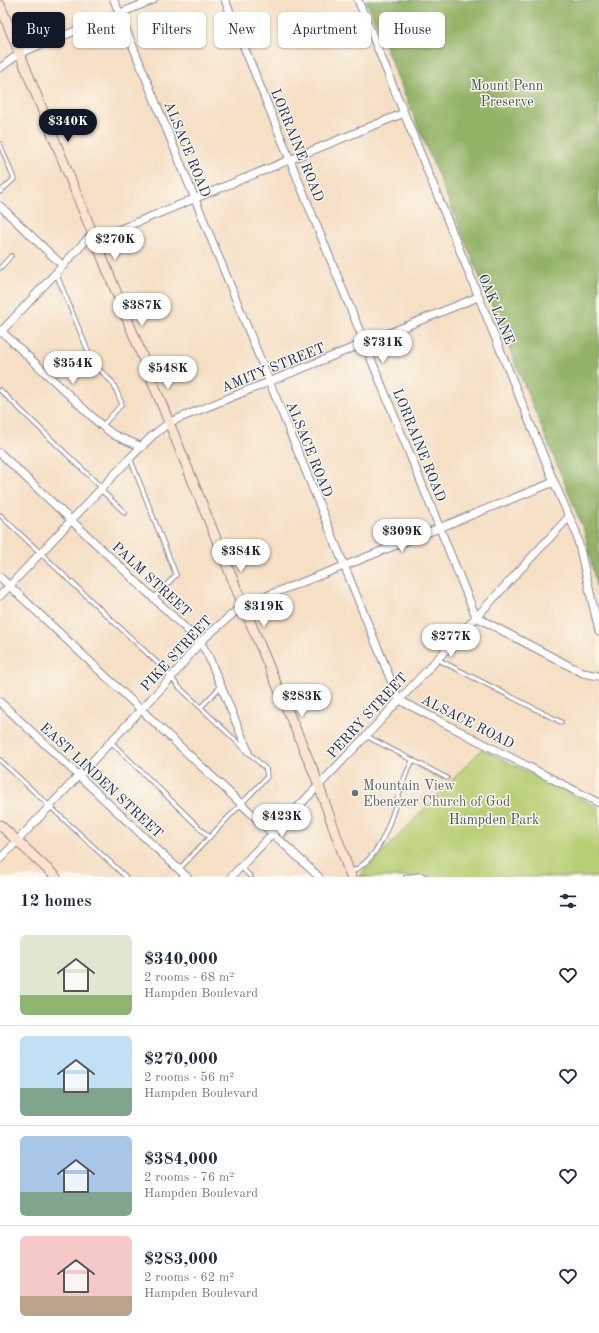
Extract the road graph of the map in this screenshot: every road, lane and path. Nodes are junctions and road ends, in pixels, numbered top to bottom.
1 (114, 0) edge
2 (153, 0) edge
3 (225, 0) edge
4 (358, 0) edge
5 (0, 5) edge
6 (119, 12) edge
7 (122, 12) edge
8 (73, 32) edge
9 (130, 40) edge
10 (20, 53) junction
11 (0, 68) edge
12 (404, 113) junction
13 (0, 144) edge
14 (290, 160) junction
15 (0, 192) edge
16 (194, 199) junction
17 (0, 206) edge
18 (94, 236) junction
19 (11, 256) dead end
20 (63, 266) junction
21 (0, 267) edge
22 (56, 273) junction
23 (478, 297) junction
24 (0, 331) edge
25 (364, 344) junction
26 (269, 382) junction
27 (0, 390) edge
28 (170, 422) junction
29 (102, 426) junction
30 (142, 447) junction
31 (0, 454) edge
32 (130, 458) junction
33 (554, 482) junction
34 (101, 488) junction
35 (125, 513) dead end
36 (0, 515) edge
37 (569, 517) junction
38 (71, 520) junction
39 (439, 527) junction
40 (40, 553) junction
41 (344, 566) junction
42 (0, 577) edge
43 (10, 586) junction
44 (0, 596) edge
45 (154, 598) junction
46 (243, 605) junction
47 (476, 618) junction
48 (599, 631) edge
49 (200, 642) junction
50 (437, 659) junction
51 (599, 676) edge
52 (171, 678) junction
53 (221, 686) junction
54 (399, 700) junction
55 (0, 702) edge
56 (201, 707) junction
57 (141, 710) junction
58 (561, 722) dead end
59 (366, 736) junction
60 (111, 742) junction
61 (248, 751) junction
62 (0, 760) edge
63 (412, 760) junction
64 (78, 777) junction
65 (446, 778) dead end
66 (319, 785) junction
67 (599, 803) edge
68 (241, 804) junction
69 (50, 806) junction
70 (0, 825) edge
71 (273, 834) junction
72 (209, 837) junction
73 (17, 841) junction
74 (0, 860) edge
75 (240, 867) junction
76 (179, 869) junction
77 (350, 875) edge
78 (56, 877) edge
79 (126, 877) edge
80 (187, 877) edge
81 (231, 877) edge
82 (251, 877) edge
83 (320, 877) edge
84 (406, 877) edge
85 (426, 877) edge

1 - 6 street, ALSACE ROAD
2 - 7 street
3 - 14 street, LORRAINE ROAD
4 - 12 street, OAK LANE
5 - 10 main road
8 - 10 street
9 - 16 street, ALSACE ROAD
10 - 11 street
10 - 18 main road
12 - 14 street
12 - 23 street, OAK LANE
13 - 15 lane
14 - 16 street
14 - 25 street, LORRAINE ROAD
16 - 18 street
16 - 26 street, ALSACE ROAD
17 - 20 street
18 - 20 street
18 - 28 main road
19 - 21 lane
20 - 22 street
22 - 24 street
22 - 29 lane
23 - 25 street, AMITY STREET
23 - 33 street, OAK LANE
24 - 29 street
25 - 26 street, AMITY STREET
25 - 39 street, LORRAINE ROAD
26 - 28 street, AMITY STREET
26 - 41 street, ALSACE ROAD
27 - 34 lane
28 - 30 street, AMITY STREET
28 - 46 main road
29 - 30 street
30 - 32 street, AMITY STREET
31 - 38 street, PALM STREET
32 - 34 street, AMITY STREET
32 - 45 lane
33 - 37 street, OAK LANE
33 - 39 street, PIKE STREET
34 - 35 lane
34 - 38 street, AMITY STREET
36 - 40 lane
37 - 47 street, PERRY STREET
37 - 48 street, OAK LANE
38 - 40 street, AMITY STREET
38 - 45 street, PALM STREET
39 - 41 street, PIKE STREET
39 - 47 street, LORRAINE ROAD
40 - 43 street, AMITY STREET
40 - 52 lane
41 - 46 street, PIKE STREET
41 - 54 street, ALSACE ROAD
42 - 43 street
43 - 44 street, AMITY STREET
43 - 57 street
45 - 49 street, PALM STREET
46 - 49 street, PIKE STREET
46 - 66 main road
47 - 50 street, PERRY STREET
47 - 51 street
49 - 52 street, PIKE STREET
49 - 53 street, PALM STREET
50 - 54 street, PERRY STREET
50 - 58 lane
52 - 56 lane
52 - 57 street, PIKE STREET
53 - 56 lane
53 - 61 street, PALM STREET
54 - 59 street, PERRY STREET
54 - 67 street, ALSACE ROAD
55 - 64 street, EAST LINDEN STREET
56 - 61 lane
57 - 60 street, PIKE STREET
57 - 68 street
59 - 63 lane
59 - 66 street, PERRY STREET
60 - 64 street, PIKE STREET
60 - 72 lane
61 - 68 lane
62 - 69 lane
63 - 65 lane
63 - 77 lane
64 - 69 street, PIKE STREET
64 - 76 street, EAST LINDEN STREET
66 - 71 street, PERRY STREET
66 - 77 main road
68 - 71 street
68 - 72 lane
69 - 73 street, PIKE STREET
69 - 79 lane
70 - 73 main road
71 - 75 street, PERRY STREET
71 - 83 street
72 - 76 lane
73 - 74 street, PIKE STREET
73 - 78 main road
75 - 81 street, PERRY STREET
75 - 82 lane
76 - 80 street, EAST LINDEN STREET
84 - 85 lane

